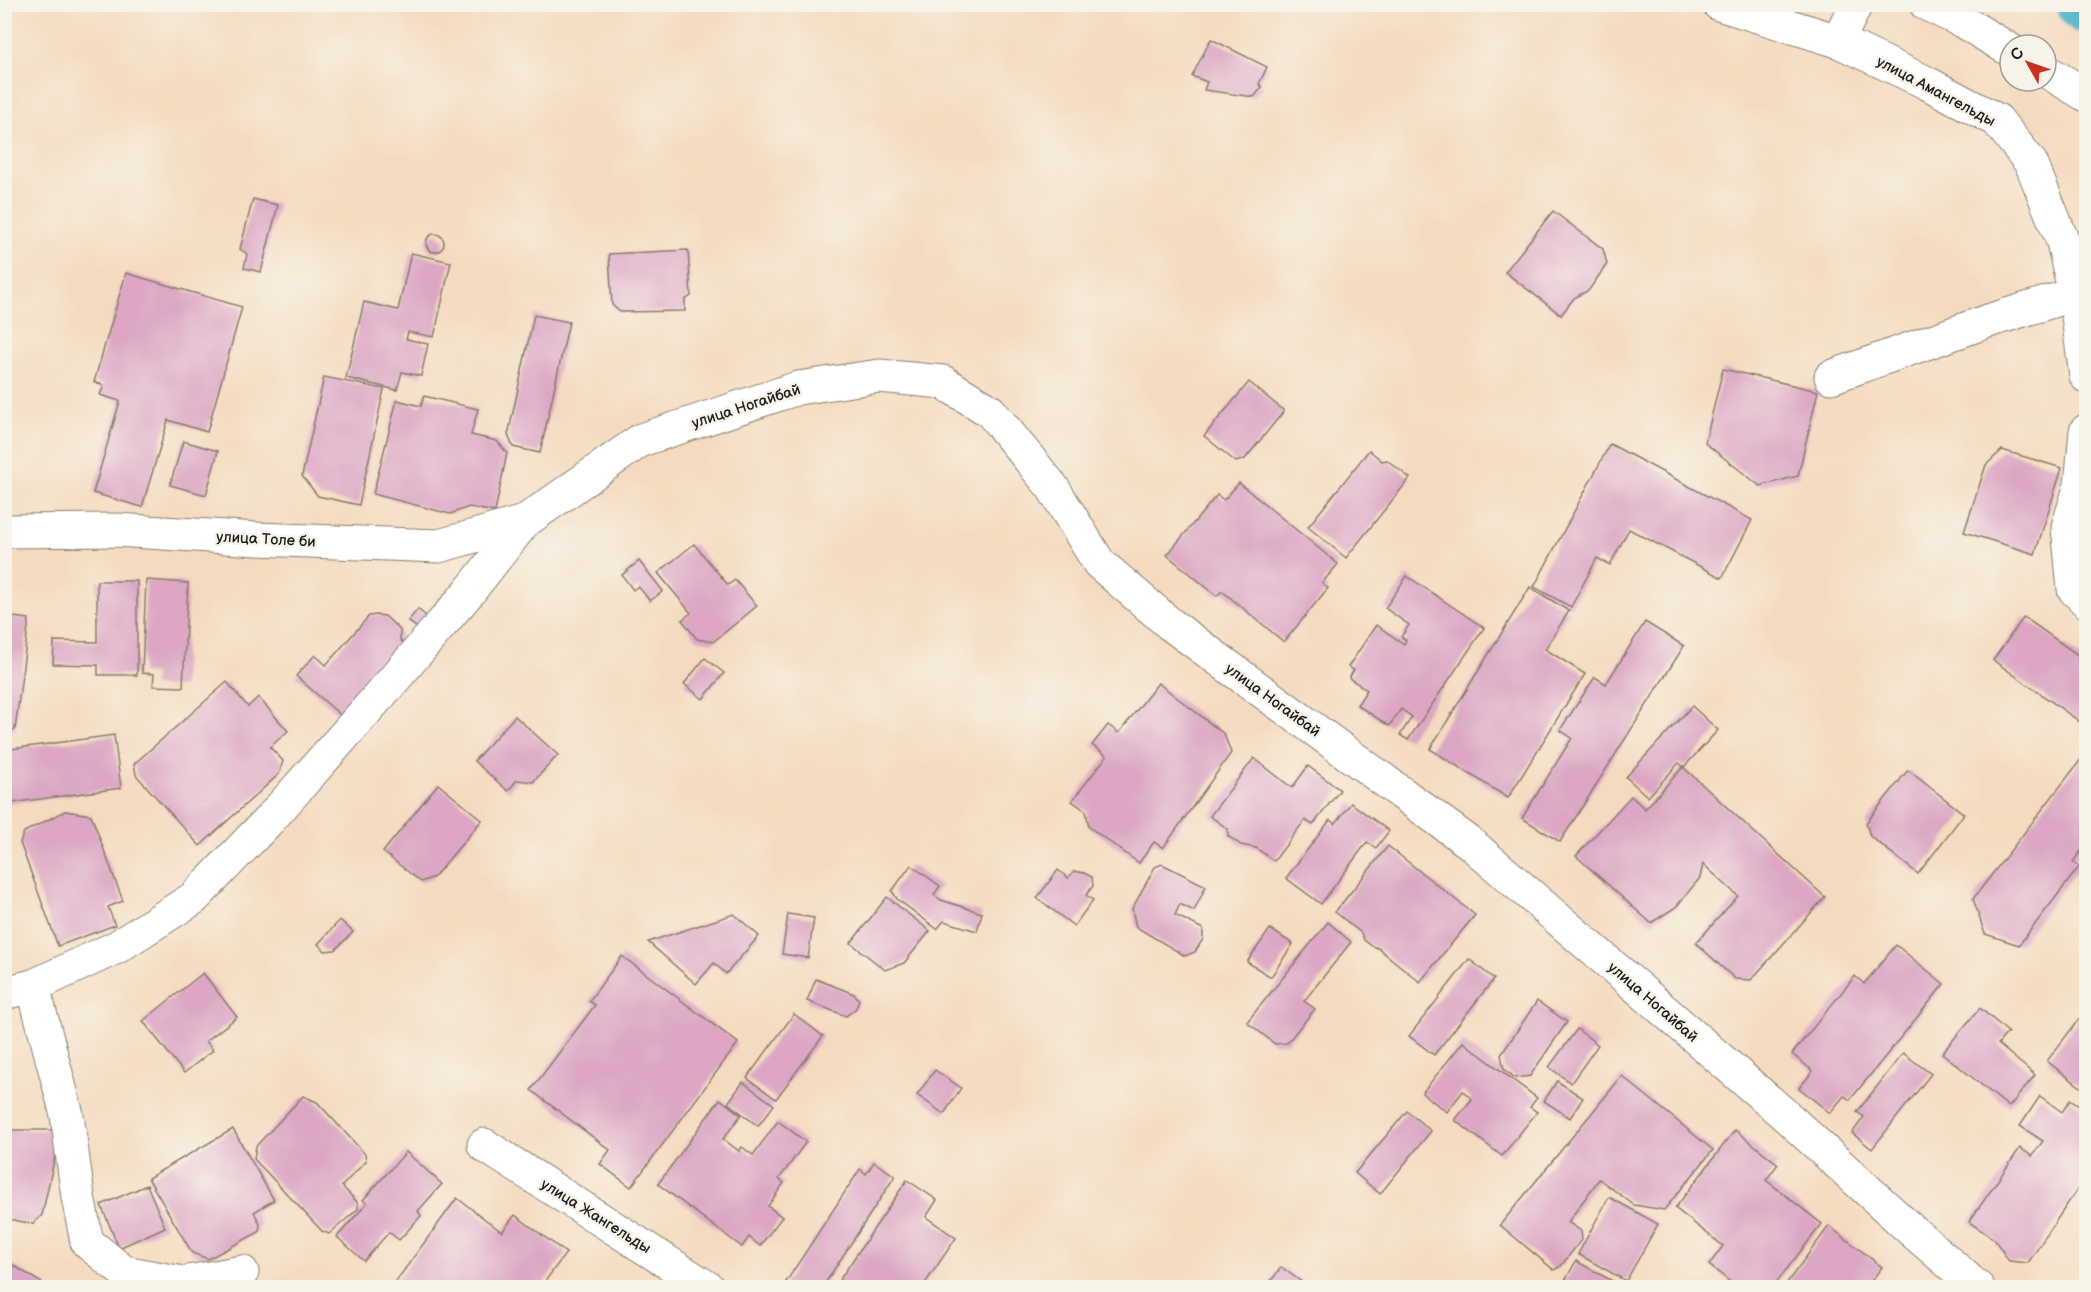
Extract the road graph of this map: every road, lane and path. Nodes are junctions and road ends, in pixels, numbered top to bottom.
1 (1719, 4) edge
2 (1856, 4) edge
3 (1926, 4) edge
4 (1838, 40) junction
5 (1998, 43) edge
6 (2058, 78) edge
7 (2086, 95) edge
8 (2076, 294) junction
9 (2086, 376) edge
10 (1831, 377) dead end
11 (2086, 431) edge
12 (524, 522) junction
13 (4, 531) edge
14 (2086, 601) edge
15 (19, 990) edge
16 (484, 1145) dead end
17 (242, 1272) dead end
18 (708, 1287) edge
19 (1978, 1287) edge

1 - 4 street, улица Амангельды
2 - 4 street
3 - 5 street
4 - 8 street, улица Амангельды
6 - 7 street
8 - 9 street, улица Амангельды
8 - 10 street
11 - 14 street
12 - 13 street, улица Толе би
12 - 15 street
12 - 19 street, улица Ногайбай
15 - 17 street
16 - 18 street, улица Жангельды

